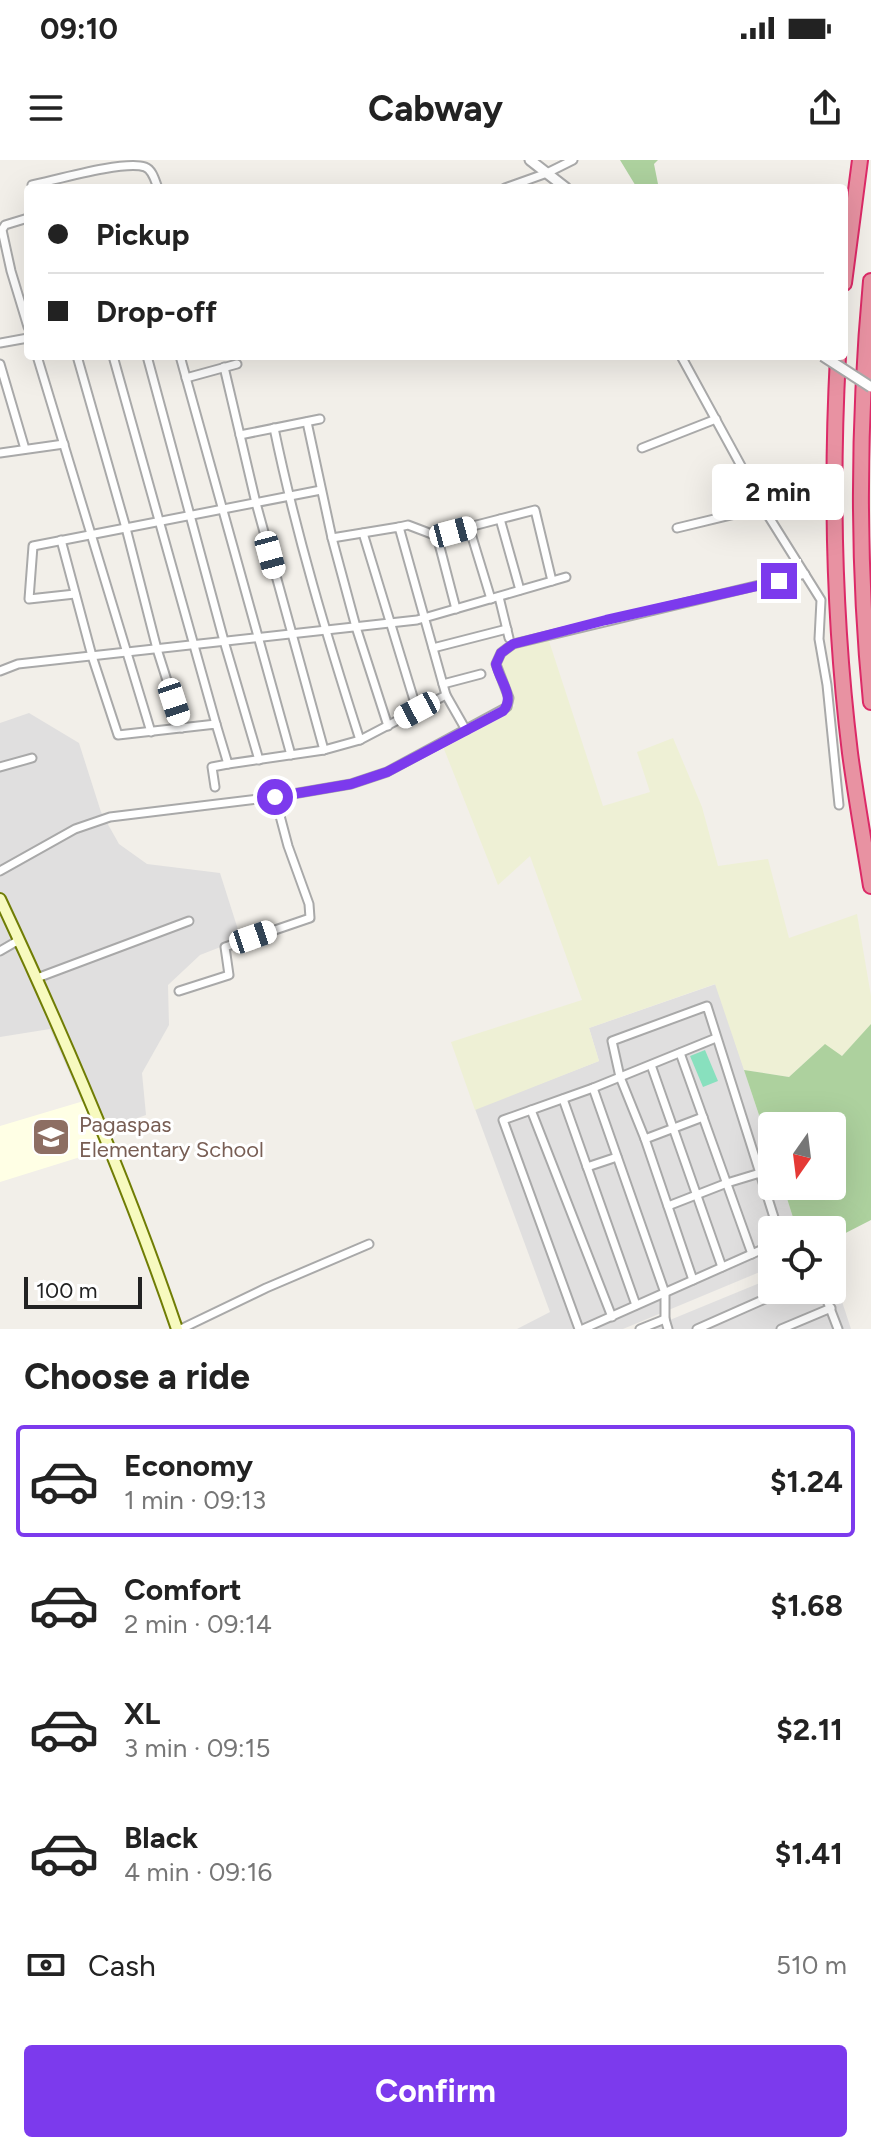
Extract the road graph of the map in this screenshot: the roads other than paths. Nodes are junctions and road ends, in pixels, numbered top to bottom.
1 (530, 160) edge
2 (573, 160) edge
3 (860, 160) edge
4 (547, 173) junction
5 (37, 184) edge
6 (156, 184) edge
7 (516, 184) edge
8 (561, 184) edge
9 (24, 219) edge
10 (848, 252) edge
11 (11, 271) junction
12 (0, 275) edge
13 (871, 281) edge
14 (24, 314) edge
15 (24, 339) edge
16 (0, 343) edge
17 (38, 360) edge
18 (78, 360) edge
19 (114, 360) edge
20 (148, 360) edge
21 (181, 360) edge
22 (683, 360) edge
23 (829, 360) edge
24 (838, 360) edge
25 (0, 364) edge
26 (237, 364) dead end
27 (224, 367) junction
28 (186, 378) junction
29 (3, 387) edge
30 (871, 387) edge
31 (320, 419) dead end
32 (716, 419) junction
33 (307, 422) junction
34 (274, 428) junction
35 (240, 435) junction
36 (64, 444) junction
37 (642, 448) dead end
38 (25, 449) junction
39 (0, 453) edge
40 (321, 490) junction
41 (288, 497) junction
42 (256, 503) junction
43 (764, 507) junction
44 (222, 509) junction
45 (190, 515) junction
46 (500, 519) junction
47 (160, 521) junction
48 (399, 527) junction
49 (469, 527) junction
50 (126, 528) junction
51 (677, 528) dead end
52 (363, 533) junction
53 (91, 534) junction
54 (437, 536) junction
55 (332, 538) junction
56 (61, 540) junction
57 (805, 574) junction
58 (566, 577) dead end
59 (552, 581) junction
60 (520, 590) junction
61 (75, 594) junction
62 (495, 598) junction
63 (456, 609) junction
64 (425, 618) junction
65 (390, 623) junction
66 (356, 627) junction
67 (507, 629) junction
68 (325, 630) junction
69 (291, 634) junction
70 (259, 637) junction
71 (509, 638) dead end
72 (224, 641) junction
73 (192, 645) junction
74 (433, 648) junction
75 (157, 649) junction
76 (125, 652) junction
77 (92, 656) junction
78 (0, 671) edge
79 (481, 674) dead end
80 (443, 684) junction
81 (446, 695) junction
82 (871, 702) edge
83 (417, 710) junction
84 (216, 724) junction
85 (388, 726) junction
86 (182, 728) junction
87 (466, 730) junction
88 (151, 732) junction
89 (360, 740) junction
90 (324, 750) junction
91 (291, 755) junction
92 (32, 758) dead end
93 (259, 760) junction
94 (228, 764) junction
95 (0, 767) edge
96 (215, 787) dead end
97 (275, 797) junction
98 (839, 805) dead end
99 (0, 871) edge
100 (871, 886) edge
101 (0, 899) edge
102 (189, 921) dead end
103 (19, 940) junction
104 (0, 951) edge
105 (37, 978) junction
106 (179, 991) dead end
107 (716, 1038) junction
108 (680, 1053) junction
109 (651, 1065) junction
110 (620, 1077) junction
111 (593, 1088) junction
112 (563, 1099) junction
113 (531, 1110) junction
114 (703, 1117) junction
115 (673, 1128) junction
116 (645, 1139) junction
117 (617, 1157) junction
118 (587, 1167) junction
119 (758, 1167) edge
120 (758, 1174) edge
121 (727, 1183) junction
122 (696, 1194) junction
123 (668, 1206) junction
124 (369, 1244) dead end
125 (758, 1251) edge
126 (752, 1254) junction
127 (722, 1267) junction
128 (693, 1280) junction
129 (665, 1293) junction
130 (758, 1302) edge
131 (829, 1304) edge
132 (636, 1305) junction
133 (831, 1308) junction
134 (612, 1317) junction
135 (665, 1319) junction
136 (179, 1329) edge
137 (581, 1329) edge
138 (640, 1329) edge
139 (668, 1329) edge
140 (697, 1329) edge
141 (781, 1329) edge
142 (838, 1329) edge

1 - 4 street
2 - 4 street
3 - 10 highway
4 - 7 street
4 - 8 street
5 - 6 street
9 - 11 street
11 - 12 street
11 - 14 street
13 - 82 highway
15 - 16 street
17 - 36 street
18 - 50 street
19 - 47 street
20 - 45 street
21 - 28 street
22 - 32 street
23 - 30 street, bridge
24 - 100 highway
25 - 29 street
26 - 27 street
27 - 28 street
27 - 35 street
28 - 44 street
29 - 38 street
31 - 33 street
32 - 37 street
32 - 43 street
33 - 34 street
33 - 40 street
34 - 35 street
34 - 41 street
35 - 42 street
36 - 38 street
36 - 53 street
38 - 39 street
40 - 41 street
40 - 55 street
41 - 42 street
41 - 68 street
42 - 44 street
42 - 69 street
43 - 51 street
43 - 57 street
44 - 45 street
44 - 70 street
45 - 47 street
45 - 72 street
46 - 49 street
46 - 59 street
46 - 60 street
47 - 50 street
47 - 73 street
48 - 52 street
48 - 54 street
48 - 64 street
49 - 54 street
49 - 62 street
50 - 53 street
50 - 75 street
52 - 55 street
52 - 65 street
53 - 56 street
53 - 76 street
54 - 63 street
55 - 66 street
56 - 61 street
56 - 61 street
57 - 87 street
57 - 98 street
58 - 59 street
59 - 60 street
60 - 62 street
61 - 77 street
62 - 63 street
62 - 67 street
63 - 64 street
64 - 65 street
64 - 74 street
65 - 66 street
65 - 83 street
66 - 68 street
66 - 85 street
67 - 71 street
67 - 74 street
68 - 69 street
68 - 89 street
69 - 70 street
69 - 90 street
70 - 72 street
70 - 91 street
72 - 73 street
72 - 93 street
73 - 75 street
73 - 84 street
74 - 80 street
75 - 76 street
75 - 86 street
76 - 77 street
76 - 88 street
77 - 78 street
77 - 88 street
79 - 80 street
80 - 81 street
81 - 83 street
81 - 87 street
83 - 85 street
84 - 86 street
84 - 94 street
85 - 89 street
86 - 88 street
87 - 97 street
89 - 90 street
90 - 91 street
91 - 93 street
92 - 95 street
93 - 94 street
94 - 96 street
97 - 99 street
97 - 106 street
101 - 103 main road
102 - 105 street
103 - 104 street
103 - 105 main road
105 - 136 main road
107 - 108 street
107 - 110 street
107 - 119 street
108 - 109 street
108 - 114 street
109 - 110 street
109 - 115 street
110 - 111 street
110 - 116 street
111 - 112 street
111 - 117 street
112 - 113 street
112 - 118 street
113 - 134 street
113 - 137 street
114 - 115 street
114 - 121 street
115 - 116 street
115 - 122 street
116 - 123 street
117 - 118 street
117 - 129 street
118 - 132 street
120 - 121 street
121 - 122 street
121 - 126 street
122 - 123 street
122 - 127 street
123 - 128 street
124 - 136 street
125 - 126 street
126 - 127 street
127 - 128 street
128 - 129 street
129 - 132 street
129 - 135 street
130 - 140 street
131 - 133 street
132 - 134 street
133 - 141 street
133 - 142 street
134 - 137 street
135 - 138 street
135 - 139 street

